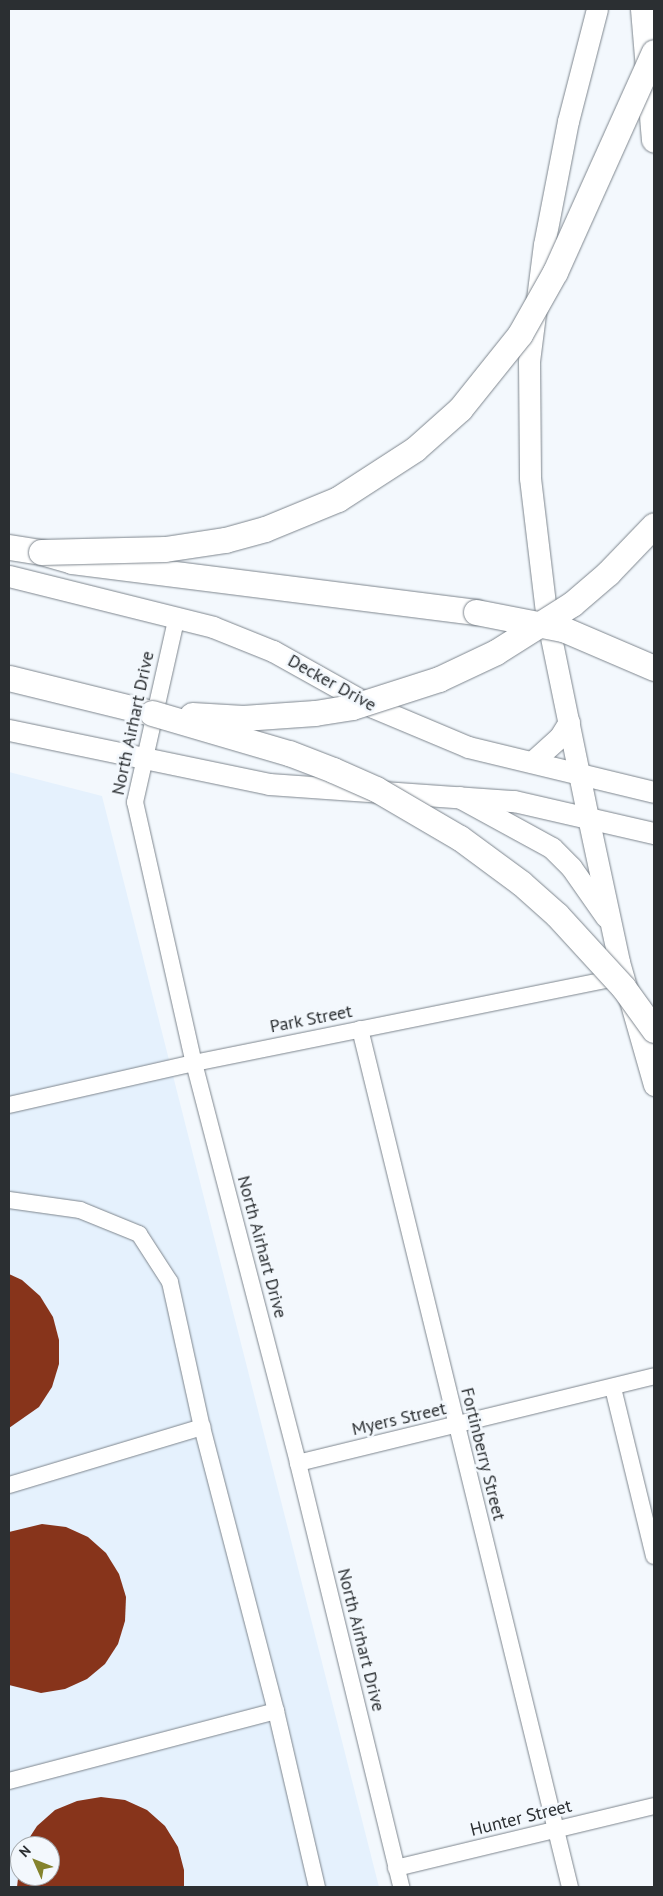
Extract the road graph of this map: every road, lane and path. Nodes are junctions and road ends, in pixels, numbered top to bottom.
1 (597, 9) edge
2 (642, 9) edge
3 (654, 52) edge
4 (654, 140) edge
5 (654, 525) edge
6 (9, 548) edge
7 (41, 552) junction
8 (9, 576) edge
9 (177, 616) junction
10 (654, 668) edge
11 (9, 678) edge
12 (152, 713) junction
13 (569, 722) junction
14 (9, 730) edge
15 (144, 758) junction
16 (532, 762) junction
17 (580, 773) junction
18 (654, 792) edge
19 (457, 795) junction
20 (588, 818) junction
21 (654, 833) edge
22 (610, 923) junction
23 (623, 977) junction
24 (360, 1029) junction
25 (654, 1030) edge
26 (194, 1063) junction
27 (654, 1084) edge
28 (9, 1105) edge
29 (9, 1200) edge
30 (654, 1376) edge
31 (613, 1388) junction
32 (455, 1426) junction
33 (202, 1427) junction
34 (298, 1463) junction
35 (9, 1485) edge
36 (654, 1556) edge
37 (276, 1711) junction
38 (9, 1782) edge
39 (654, 1806) edge
40 (556, 1830) junction
41 (396, 1868) junction
42 (317, 1887) edge
43 (401, 1887) edge
44 (570, 1887) edge

1 - 13 main road
2 - 4 highway
3 - 7 highway, bridge
5 - 12 highway, bridge
6 - 7 highway
7 - 10 highway, bridge
8 - 9 main road, Decker Drive
9 - 15 street, North Airhart Drive
9 - 16 main road, Decker Drive
11 - 12 highway
12 - 25 highway, bridge
13 - 16 main road
13 - 17 main road
14 - 15 main road
15 - 19 main road
15 - 26 street, North Airhart Drive
16 - 17 main road, Decker Drive
17 - 18 main road, Decker Drive
17 - 20 main road
19 - 20 main road
19 - 22 main road
20 - 21 main road
20 - 22 main road
22 - 23 main road
23 - 24 street, Park Street
23 - 27 main road
24 - 26 street, Park Street
24 - 32 street, Fortinberry Street
26 - 28 street, Park Street
26 - 34 street, North Airhart Drive
29 - 33 street
30 - 31 street, Myers Street
31 - 32 street, Myers Street
31 - 36 street
32 - 34 street, Myers Street
32 - 40 street, Fortinberry Street
33 - 35 street
33 - 37 street
34 - 41 street, North Airhart Drive
37 - 38 street
37 - 42 street
39 - 40 street, Hunter Street
40 - 41 street, Hunter Street
40 - 44 street, Fortinberry Street
41 - 43 street, North Airhart Drive

